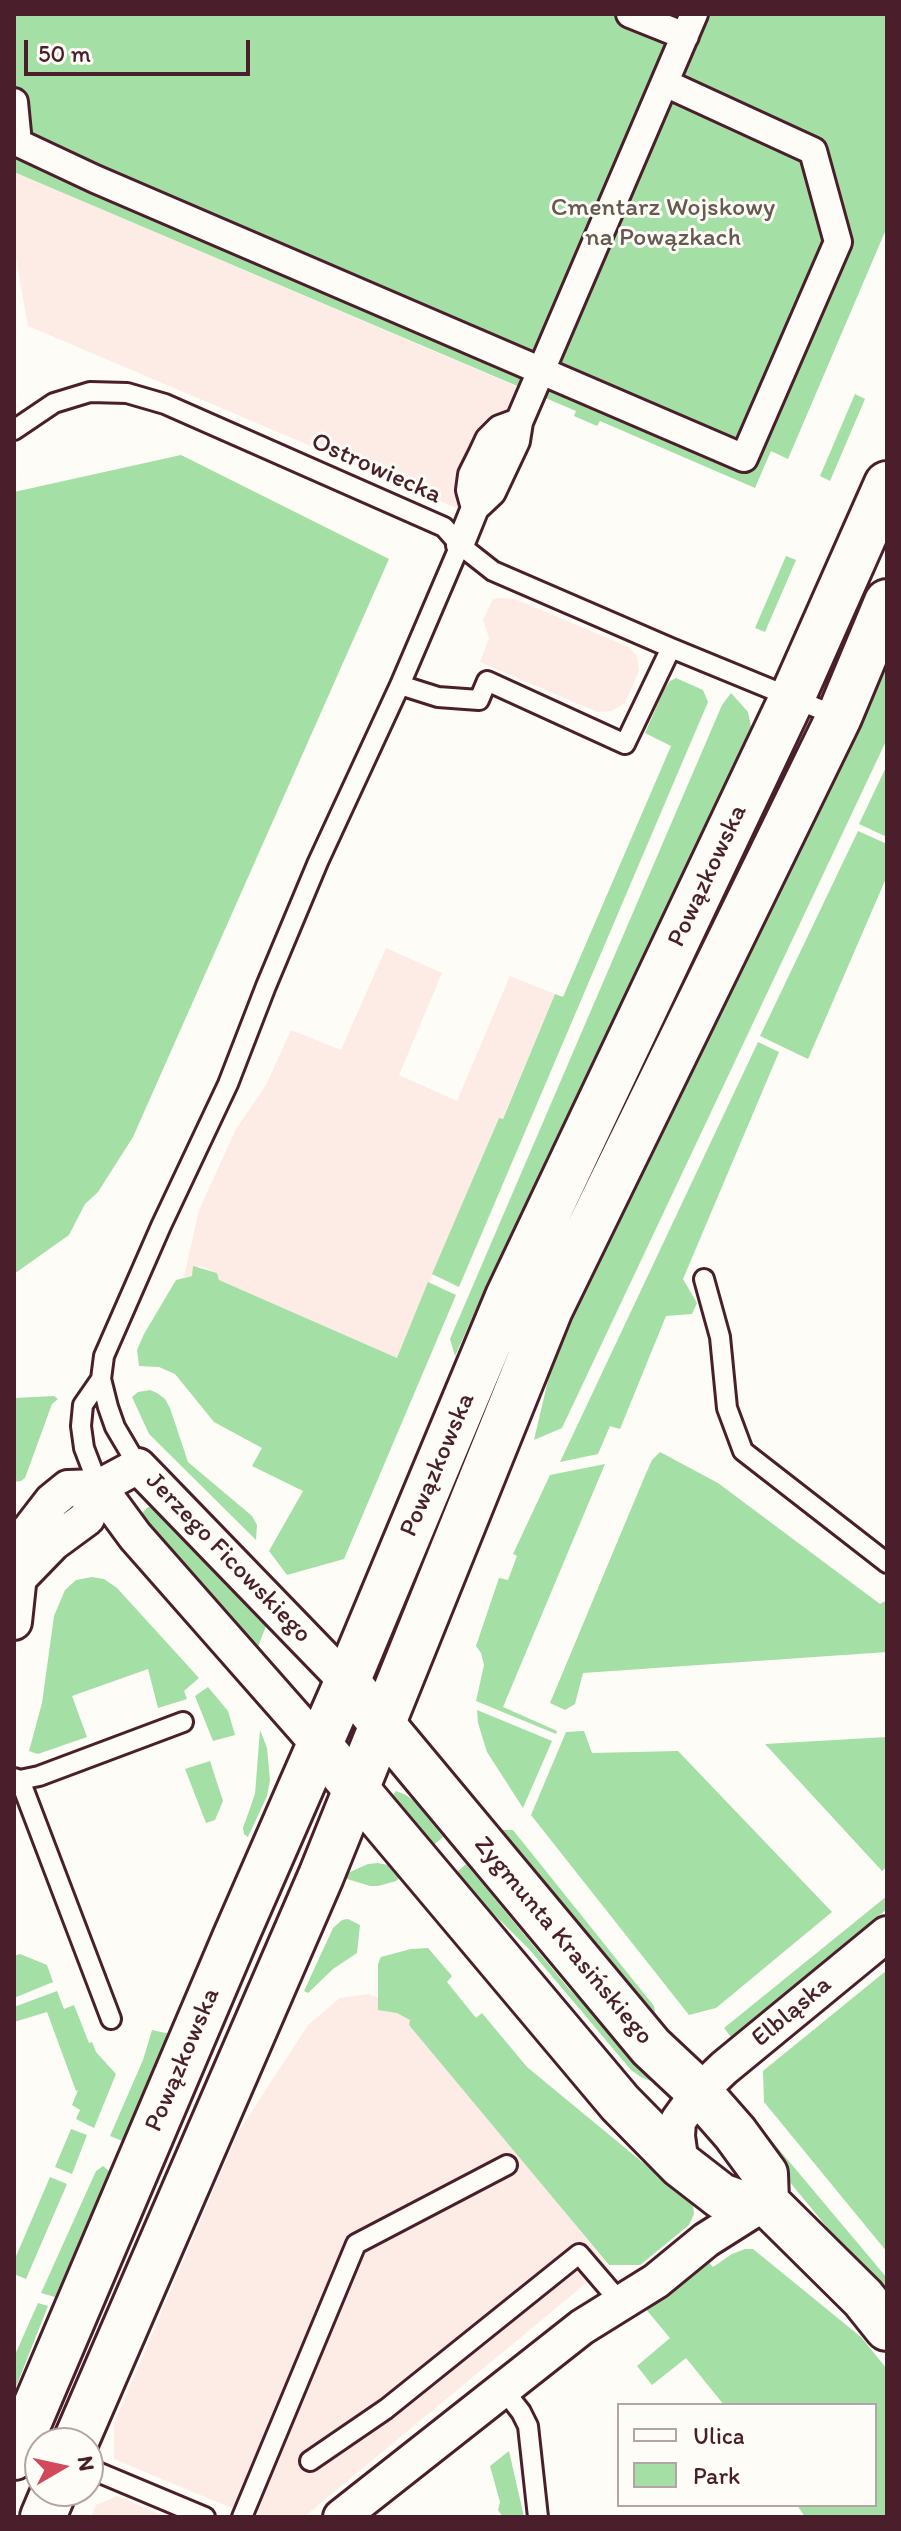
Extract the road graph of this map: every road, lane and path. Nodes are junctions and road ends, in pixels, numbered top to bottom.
1 (630, 14) edge
2 (690, 25) edge
3 (665, 83) junction
4 (14, 102) edge
5 (16, 142) edge
6 (542, 371) junction
7 (14, 430) edge
8 (887, 484) edge
9 (460, 545) junction
10 (887, 602) edge
11 (671, 648) junction
12 (400, 685) junction
13 (792, 698) junction
14 (839, 717) junction
15 (704, 1279) dead end
16 (101, 1379) junction
17 (138, 1466) junction
18 (99, 1487) junction
19 (887, 1563) edge
20 (14, 1622) edge
21 (347, 1682) junction
22 (183, 1722) dead end
23 (383, 1723) junction
24 (319, 1745) junction
25 (17, 1779) edge
26 (356, 1791) junction
27 (887, 1934) edge
28 (111, 2019) dead end
29 (558, 2030) junction
30 (699, 2092) junction
31 (507, 2165) dead end
32 (681, 2165) junction
33 (766, 2202) junction
34 (621, 2303) junction
35 (887, 2328) edge
36 (503, 2389) junction
37 (82, 2427) edge
38 (14, 2457) edge
39 (310, 2461) dead end
40 (104, 2475) edge
41 (205, 2517) edge
42 (242, 2517) edge
43 (341, 2517) edge
44 (538, 2517) edge

1 - 2 street
2 - 3 street
3 - 6 street
3 - 6 street
4 - 5 street
5 - 6 street
6 - 9 street
7 - 9 lane, Ostrowiecka
8 - 13 main road, Powązkowska
9 - 11 lane, Ostrowiecka
9 - 12 lane
10 - 14 main road, Powązkowska
11 - 12 lane
11 - 13 lane, Ostrowiecka
12 - 16 lane
13 - 14 lane, Ostrowiecka
13 - 21 main road, Powązkowska
14 - 23 main road, Powązkowska
15 - 19 lane
16 - 17 lane
16 - 18 lane
17 - 18 street, Jerzego Ficowskiego
17 - 21 street, Jerzego Ficowskiego
18 - 20 street
18 - 24 street, Jerzego Ficowskiego
21 - 23 main road, Zygmunta Krasińskiego
21 - 24 main road, Powązkowska
22 - 25 lane
23 - 26 main road, Powązkowska
23 - 30 main road, Zygmunta Krasińskiego
24 - 26 main road
24 - 38 main road, Powązkowska
25 - 28 lane
26 - 29 main road
26 - 37 main road, Powązkowska
27 - 30 street, Elbląska
29 - 30 street
29 - 32 main road
30 - 32 street
30 - 33 main road, Zygmunta Krasińskiego
31 - 42 lane
32 - 33 main road
33 - 34 street
33 - 35 main road
34 - 36 street
34 - 39 lane
36 - 43 street
36 - 44 lane
40 - 41 lane

